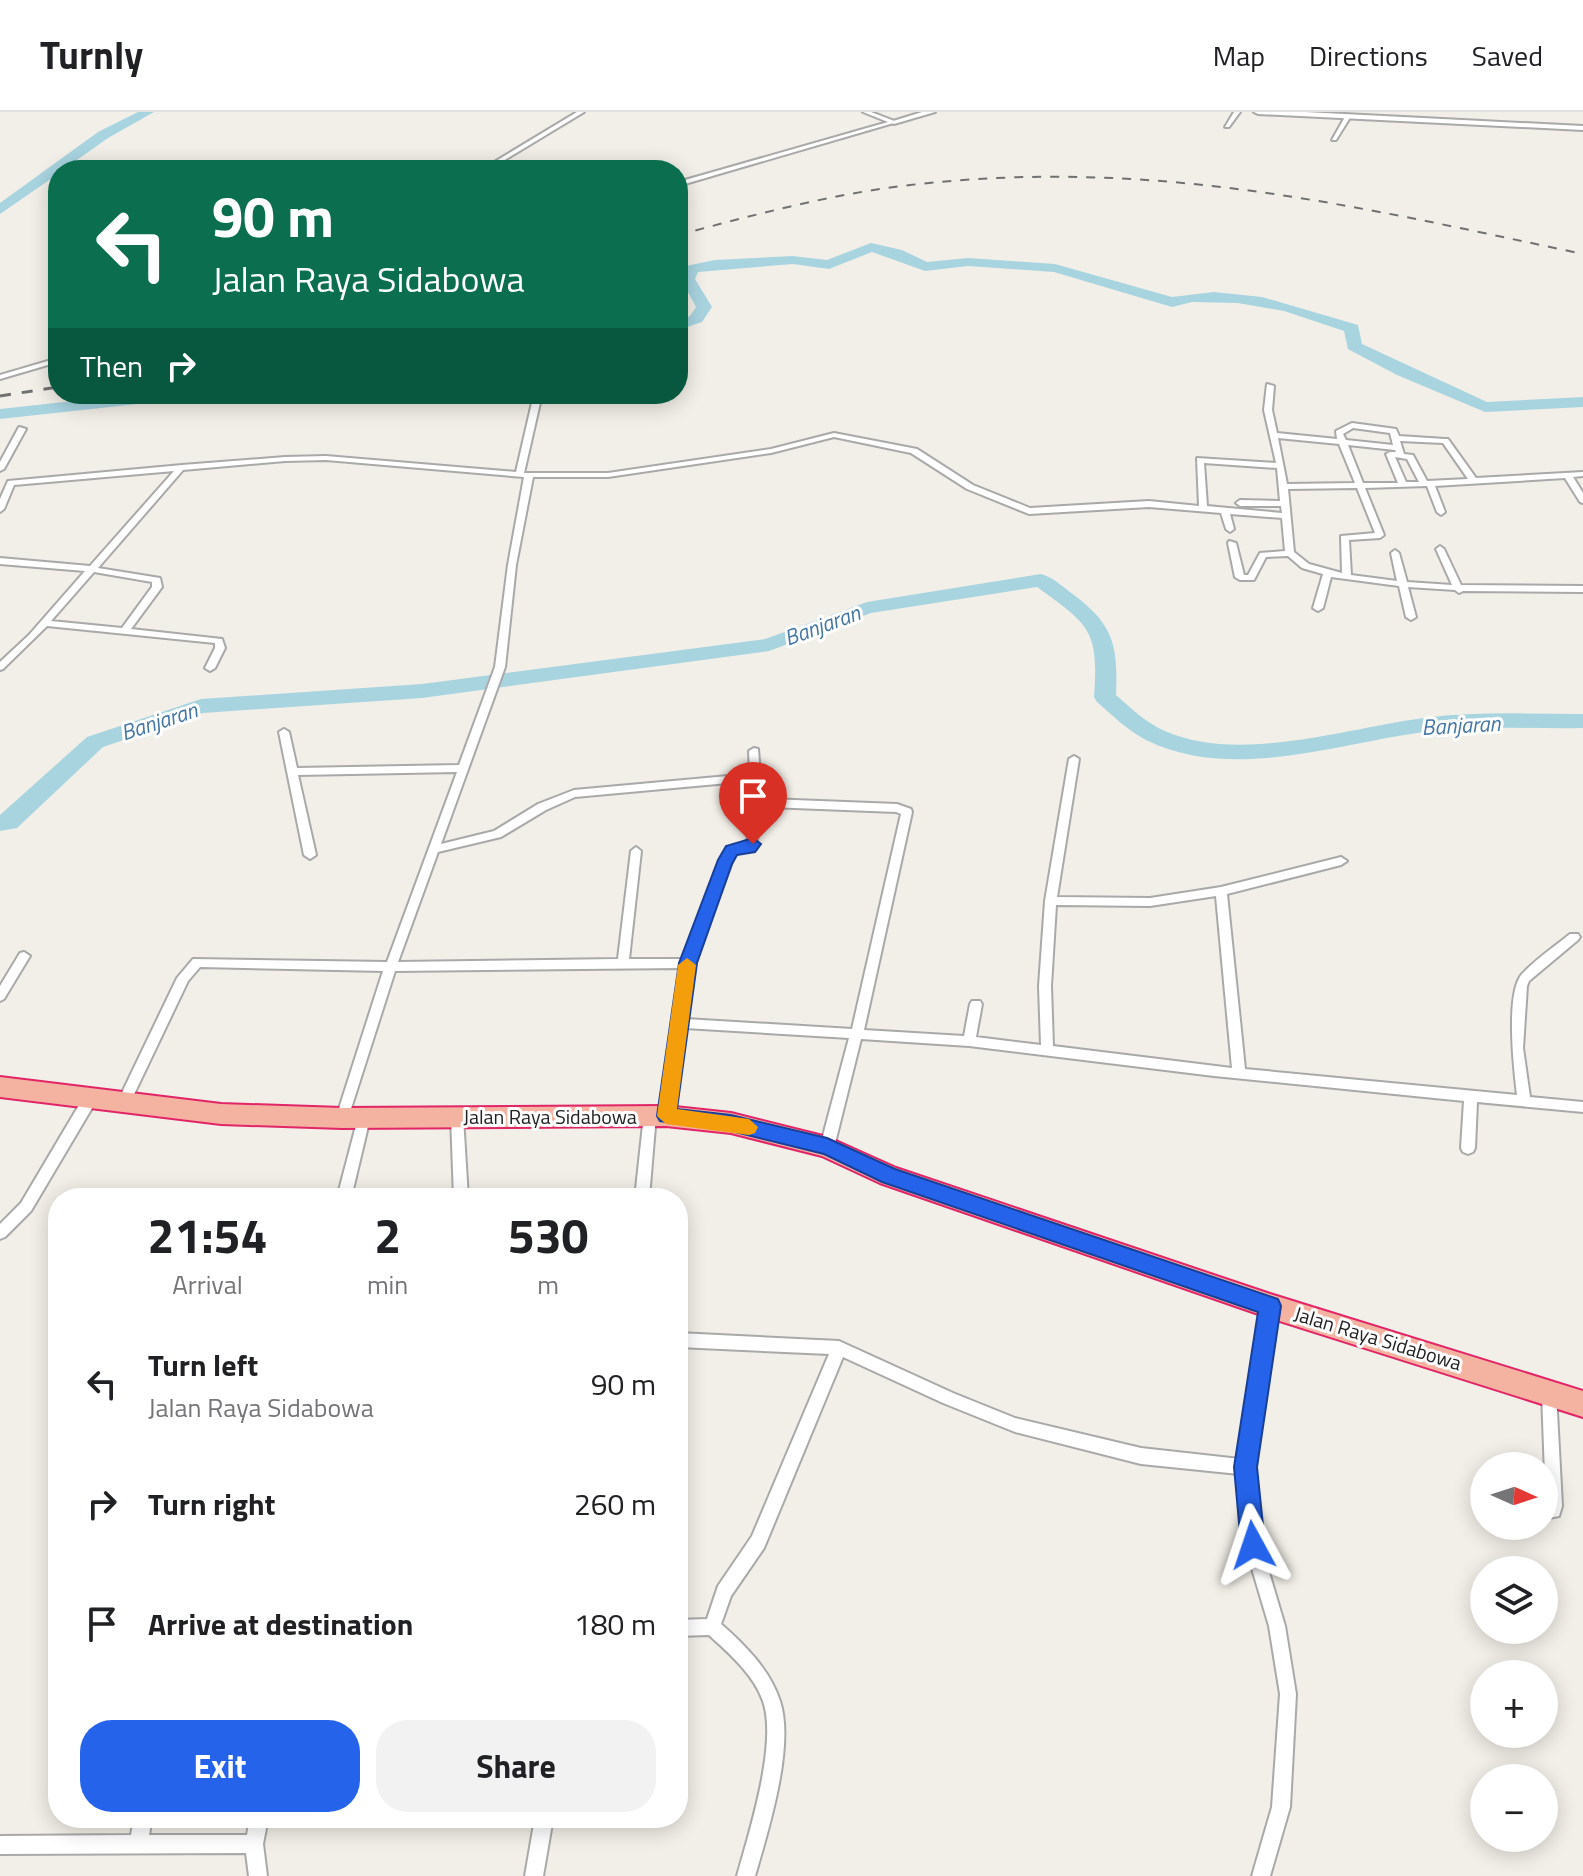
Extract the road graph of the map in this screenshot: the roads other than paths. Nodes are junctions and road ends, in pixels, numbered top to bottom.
1 (581, 112) edge
2 (866, 112) edge
3 (931, 112) edge
4 (1237, 112) edge
5 (1258, 112) edge
6 (1348, 116) junction
7 (894, 122) junction
8 (1227, 126) dead end
9 (1583, 128) edge
10 (1334, 139) dead end
11 (501, 160) edge
12 (688, 181) edge
13 (48, 363) edge
14 (0, 377) edge
15 (1270, 386) dead end
16 (536, 404) edge
17 (22, 429) dead end
18 (1276, 435) junction
19 (1342, 441) junction
20 (1398, 446) junction
21 (1281, 466) junction
22 (182, 467) junction
23 (0, 469) edge
24 (1583, 474) edge
25 (524, 475) junction
26 (1568, 475) junction
27 (1473, 480) junction
28 (11, 483) junction
29 (0, 484) edge
30 (1427, 484) junction
31 (1403, 485) junction
32 (1362, 486) junction
33 (1286, 487) junction
34 (1583, 500) edge
35 (1240, 503) dead end
36 (1286, 504) junction
37 (0, 509) edge
38 (1203, 509) junction
39 (1225, 511) junction
40 (1441, 512) dead end
41 (1287, 516) junction
42 (1230, 529) dead end
43 (1232, 543) dead end
44 (1440, 549) dead end
45 (1290, 553) junction
46 (1395, 553) dead end
47 (0, 561) edge
48 (91, 569) junction
49 (1328, 573) junction
50 (1347, 576) junction
51 (1403, 583) junction
52 (1583, 589) edge
53 (1459, 590) junction
54 (1318, 608) dead end
55 (1411, 617) dead end
56 (43, 623) junction
57 (124, 632) junction
58 (0, 667) edge
59 (210, 668) dead end
60 (284, 732) dead end
61 (754, 751) dead end
62 (1074, 759) dead end
63 (464, 768) junction
64 (295, 772) junction
65 (753, 777) junction
66 (757, 808) junction
67 (436, 849) junction
68 (636, 851) dead end
69 (310, 855) dead end
70 (1341, 861) dead end
71 (1221, 891) junction
72 (1051, 901) junction
73 (1574, 937) dead end
74 (24, 956) dead end
75 (623, 963) junction
76 (688, 963) junction
77 (391, 967) junction
78 (0, 996) edge
79 (976, 1004) dead end
80 (679, 1023) junction
81 (855, 1034) junction
82 (969, 1041) junction
83 (1047, 1050) junction
84 (1239, 1073) junction
85 (0, 1087) edge
86 (1471, 1096) junction
87 (90, 1099) junction
88 (1524, 1099) junction
89 (123, 1103) junction
90 (1583, 1107) edge
91 (658, 1116) junction
92 (457, 1117) junction
93 (353, 1118) junction
94 (827, 1147) junction
95 (1468, 1148) dead end
96 (345, 1188) edge
97 (461, 1188) edge
98 (644, 1188) edge
99 (0, 1233) edge
100 (1270, 1306) junction
101 (688, 1340) edge
102 (839, 1348) junction
103 (1549, 1393) junction
104 (1583, 1404) edge
105 (1552, 1452) edge
106 (1246, 1467) junction
107 (712, 1627) junction
108 (688, 1628) edge
109 (141, 1828) edge
110 (257, 1828) edge
111 (542, 1828) edge
112 (254, 1844) junction
113 (0, 1845) edge
114 (138, 1845) junction
115 (258, 1876) edge
116 (534, 1876) edge
117 (746, 1876) edge
118 (1261, 1876) edge

1 - 11 street
2 - 7 street
3 - 7 street
4 - 8 street
5 - 6 street
6 - 9 street
6 - 10 street
7 - 12 street
13 - 14 street
15 - 18 street
16 - 25 street
17 - 23 street
18 - 19 street
18 - 21 street
19 - 20 street
19 - 20 street
19 - 32 street
20 - 27 street
20 - 30 street
20 - 31 street
21 - 33 street
21 - 38 street
22 - 25 street
22 - 28 street
22 - 48 street
24 - 26 street
25 - 38 street
25 - 63 street
26 - 27 street
26 - 34 street
27 - 30 street
28 - 29 street
28 - 37 street
30 - 31 street
30 - 40 street
31 - 32 street
32 - 33 street
32 - 50 street
33 - 36 street
35 - 36 street
36 - 41 street
38 - 39 street
39 - 41 street
39 - 42 street
41 - 45 street
43 - 45 street
44 - 53 street
45 - 49 street
46 - 51 street
47 - 48 street
48 - 56 street
48 - 57 street
49 - 50 street
49 - 54 street
50 - 51 street
51 - 53 street
51 - 55 street
52 - 53 street
56 - 57 street
56 - 58 street
57 - 59 street
60 - 64 street
61 - 65 street
62 - 72 street
63 - 64 street
63 - 67 street
64 - 69 street
65 - 66 street
65 - 67 street
66 - 76 street
66 - 81 street
67 - 77 street
68 - 75 street
70 - 71 street
71 - 72 street
71 - 84 street
72 - 83 street
73 - 88 street
74 - 78 street
75 - 76 street
75 - 77 street
76 - 80 street
77 - 89 street
77 - 93 street
79 - 82 street
80 - 81 street
80 - 91 street
81 - 82 street
81 - 94 street
82 - 83 street
83 - 84 street
84 - 86 street
85 - 87 highway, Jalan Raya Sidabowa
86 - 88 street
86 - 95 street
87 - 89 highway, Jalan Raya Sidabowa
87 - 99 street
88 - 90 street
89 - 93 highway, Jalan Raya Sidabowa
91 - 92 highway, Jalan Raya Sidabowa
91 - 94 highway, Jalan Raya Sidabowa
91 - 98 street
92 - 93 highway, Jalan Raya Sidabowa
92 - 97 street
93 - 96 street
94 - 100 highway, Jalan Raya Sidabowa
100 - 103 highway, Jalan Raya Sidabowa
100 - 106 street
101 - 102 street
102 - 106 street
102 - 107 street
103 - 104 highway, Jalan Raya Sidabowa
103 - 105 street
106 - 118 street
107 - 108 street
107 - 117 street
109 - 114 street
110 - 112 street
111 - 116 street
112 - 114 street
112 - 115 street
113 - 114 street

